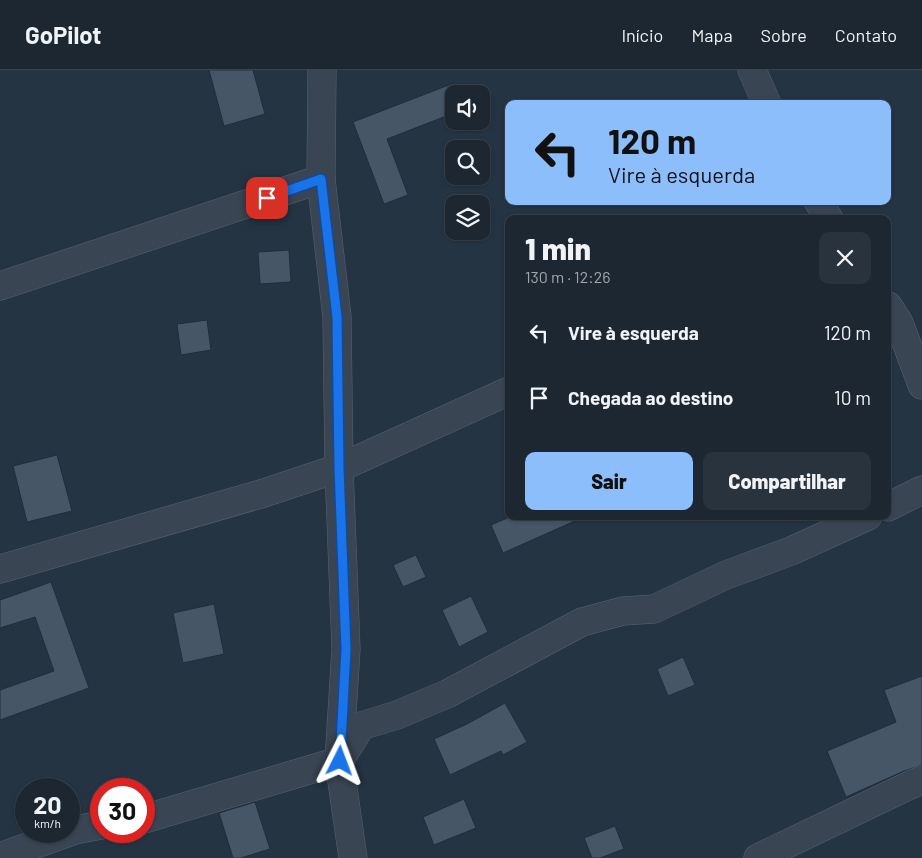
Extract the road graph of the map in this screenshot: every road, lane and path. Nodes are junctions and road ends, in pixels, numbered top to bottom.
1 (322, 70) edge
2 (752, 70) edge
3 (765, 100) edge
4 (321, 179) junction
5 (0, 286) edge
6 (891, 310) edge
7 (922, 385) edge
8 (505, 394) edge
9 (339, 468) junction
10 (922, 490) edge
11 (891, 506) edge
12 (859, 520) edge
13 (0, 569) edge
14 (340, 761) junction
15 (922, 780) edge
16 (155, 816) edge
17 (90, 827) edge
18 (0, 857) edge
19 (353, 858) edge
20 (758, 858) edge

1 - 4 street
2 - 3 street
4 - 5 street
4 - 9 street
6 - 7 street
8 - 9 street
9 - 13 street
9 - 14 street
10 - 11 street
12 - 14 street
14 - 16 street
14 - 19 street
15 - 20 street
17 - 18 street

